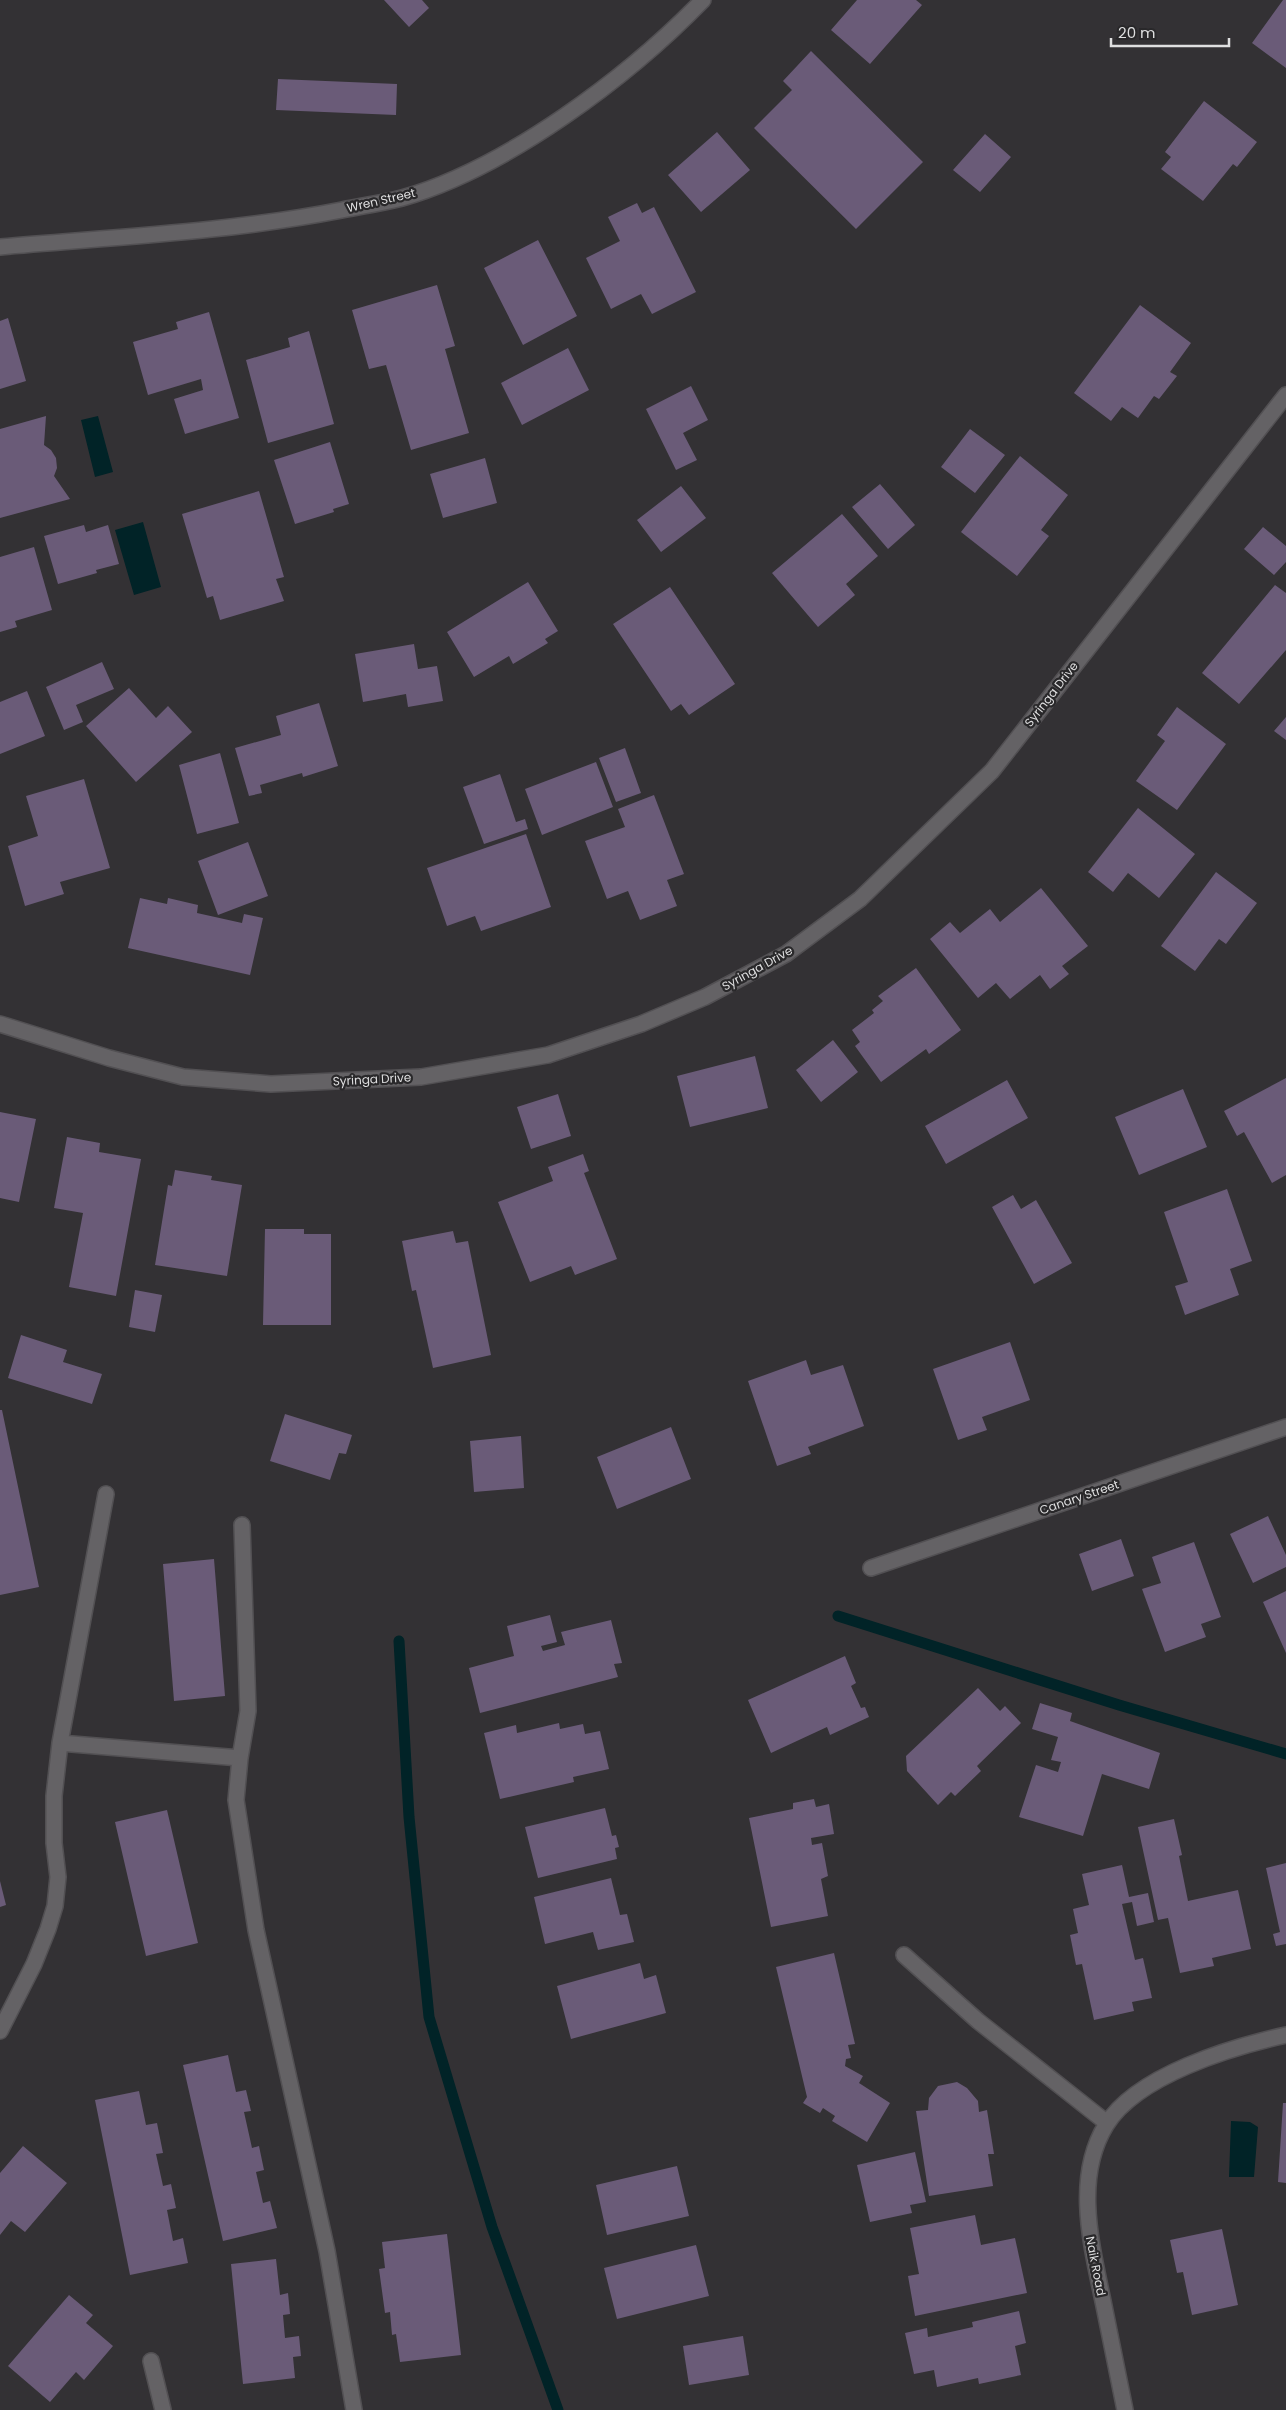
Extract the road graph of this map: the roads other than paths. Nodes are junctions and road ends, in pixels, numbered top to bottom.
1 (703, 0) edge
2 (0, 247) edge
3 (1286, 396) edge
4 (0, 1024) edge
5 (1286, 1427) edge
6 (106, 1494) dead end
7 (242, 1524) dead end
8 (871, 1568) dead end
9 (60, 1743) junction
10 (240, 1758) junction
11 (904, 1955) dead end
12 (0, 2031) edge
13 (1286, 2035) edge
14 (1107, 2123) junction
15 (151, 2361) dead end
16 (163, 2410) edge
17 (354, 2410) edge
18 (1125, 2410) edge

1 - 2 street, Wren Street
3 - 4 street, Syringa Drive
5 - 8 street, Canary Street
6 - 9 street
7 - 10 street
9 - 10 street
9 - 12 street
10 - 17 street
11 - 14 street
13 - 14 street, Naik Road
14 - 18 street, Naik Road
15 - 16 street

